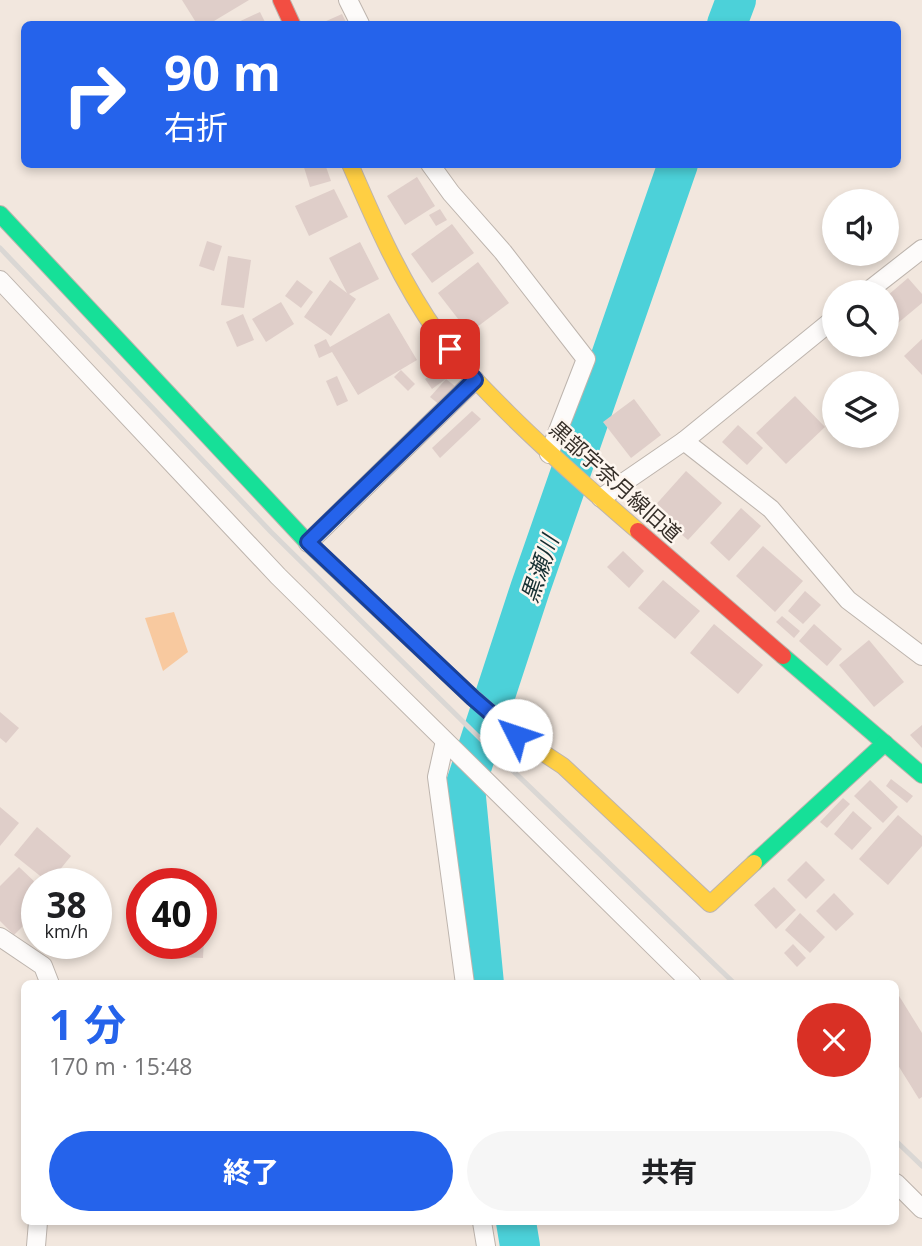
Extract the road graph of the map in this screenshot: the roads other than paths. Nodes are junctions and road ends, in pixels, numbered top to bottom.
1 (281, 0) edge
2 (348, 0) edge
3 (291, 21) edge
4 (358, 21) edge
5 (352, 168) edge
6 (433, 168) edge
7 (0, 214) edge
8 (922, 249) edge
9 (0, 280) edge
10 (882, 280) edge
11 (822, 329) edge
12 (475, 380) junction
13 (684, 441) junction
14 (549, 454) junction
15 (601, 498) junction
16 (308, 542) junction
17 (922, 656) edge
18 (885, 743) junction
19 (450, 746) junction
20 (922, 775) edge
21 (0, 937) edge
22 (48, 980) edge
23 (464, 980) edge
24 (688, 980) edge
25 (899, 1187) edge
26 (922, 1209) edge
27 (38, 1225) edge
28 (482, 1225) edge
29 (36, 1246) edge
30 (486, 1246) edge

1 - 3 street
2 - 4 street
5 - 12 street, 黒部宇奈月線旧道
6 - 14 street
7 - 16 street
8 - 10 street
9 - 19 street
11 - 13 street
12 - 14 street, 黒部宇奈月線旧道
12 - 16 street
13 - 15 street
13 - 17 street
14 - 15 street, 黒部宇奈月線旧道
15 - 18 street, 黒部宇奈月線旧道
16 - 18 street
18 - 20 street, 黒部宇奈月線旧道
19 - 23 street
19 - 24 street
21 - 22 street
25 - 26 street
27 - 29 street
28 - 30 street

